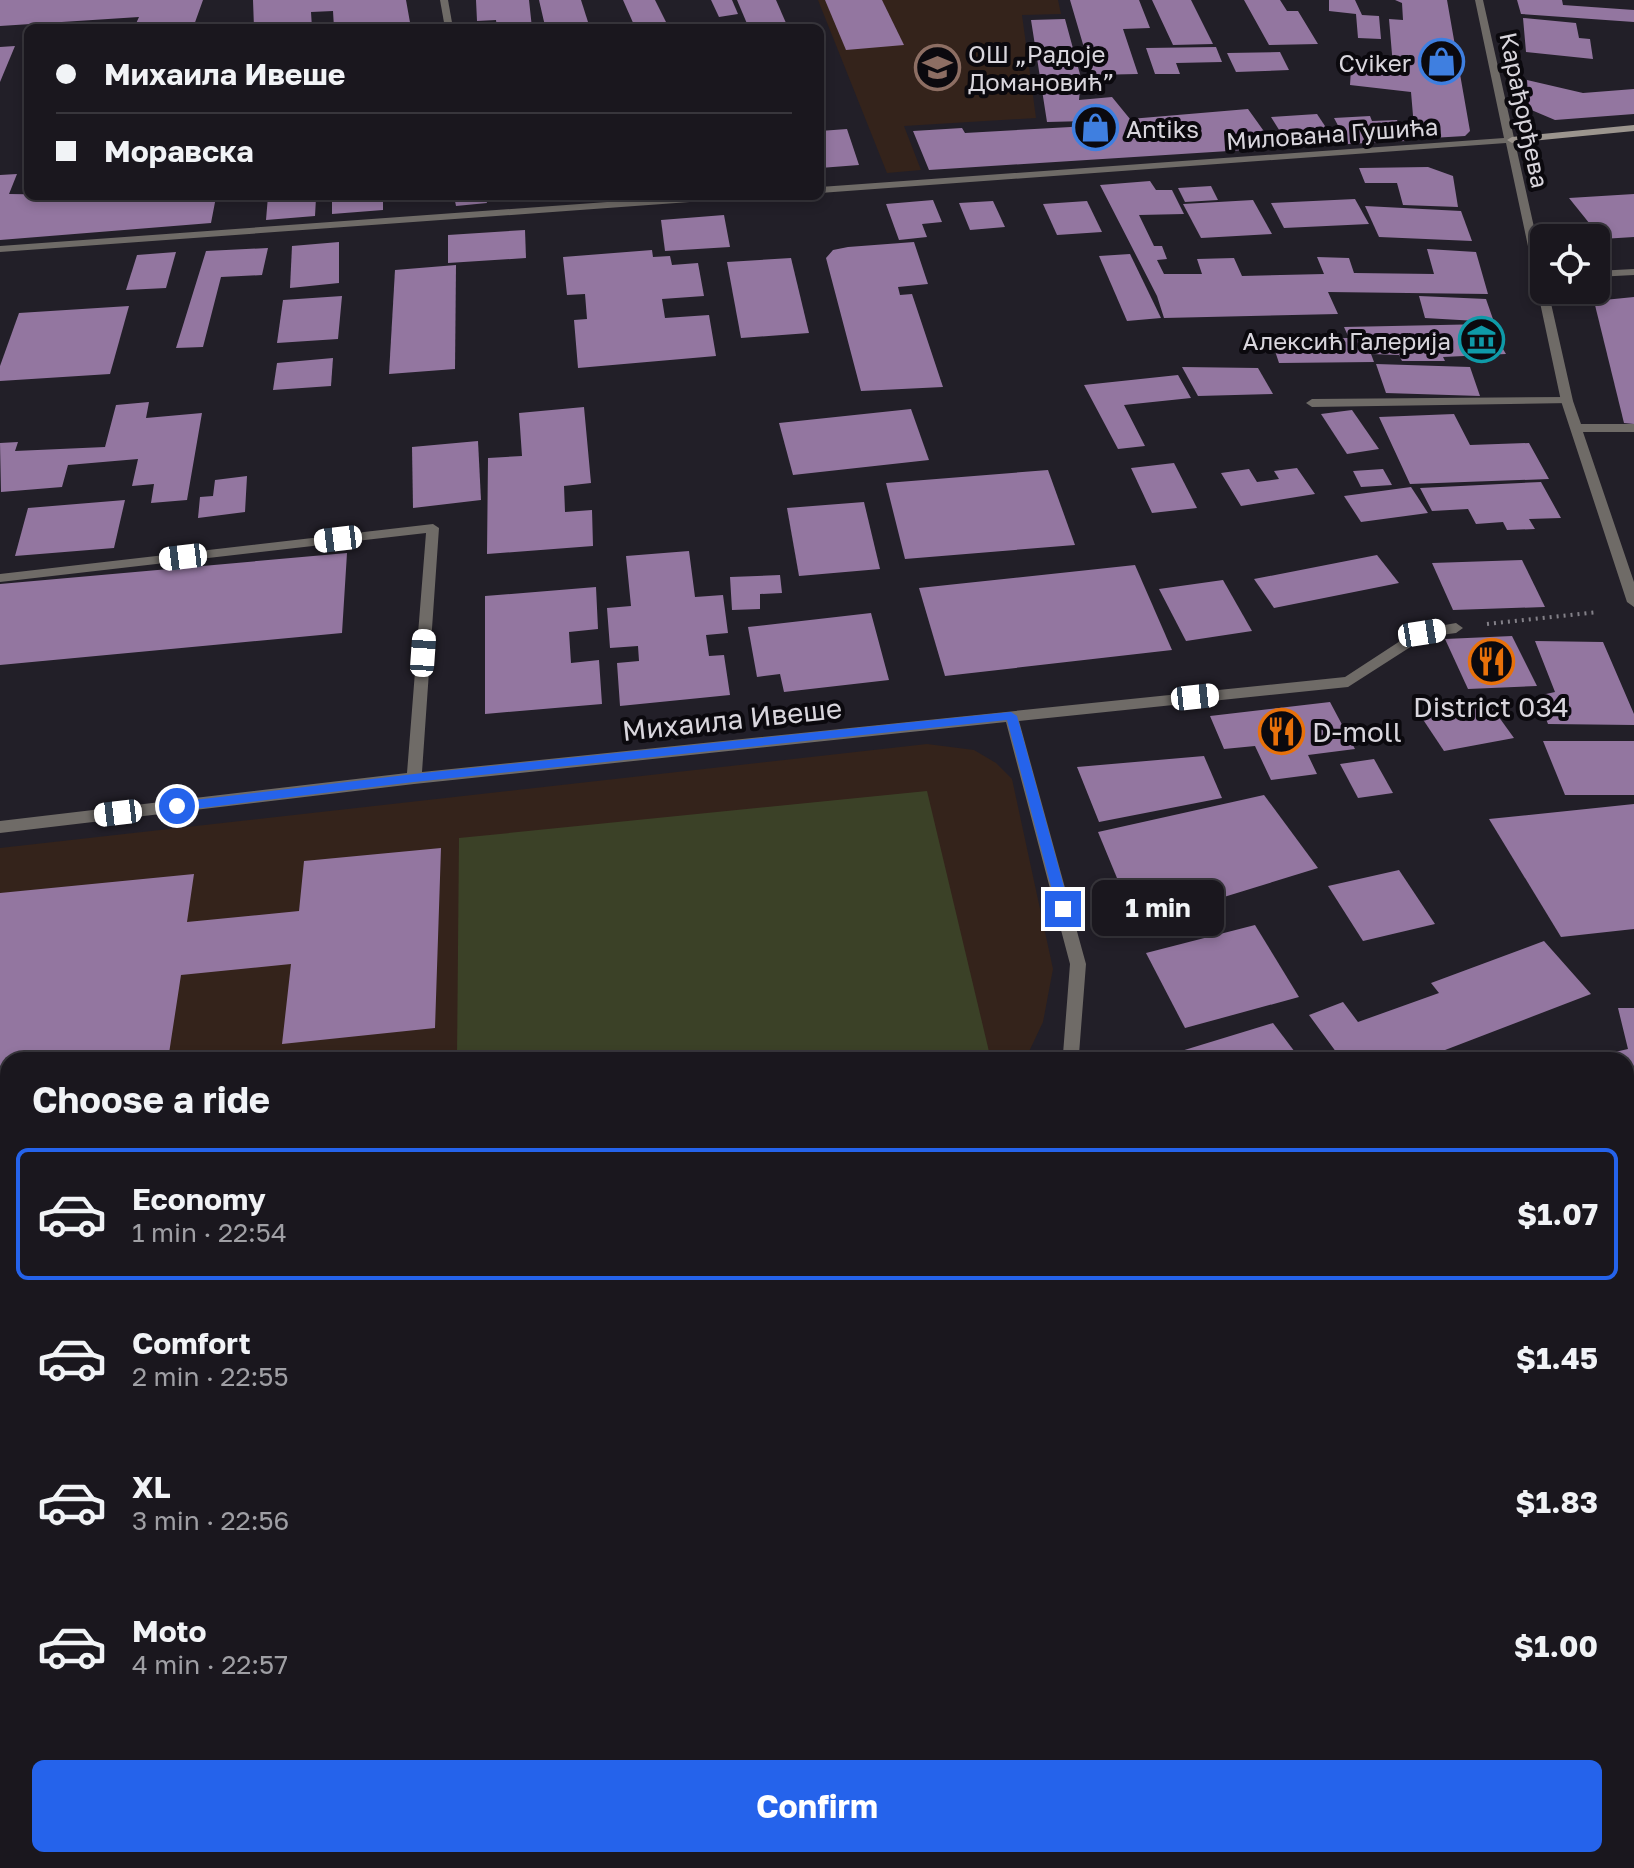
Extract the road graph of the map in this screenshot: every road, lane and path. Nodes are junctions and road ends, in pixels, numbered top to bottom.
1 (444, 0) edge
2 (1479, 0) edge
3 (448, 24) edge
4 (1634, 128) edge
5 (1512, 140) junction
6 (824, 190) edge
7 (676, 200) edge
8 (1530, 229) edge
9 (0, 249) edge
10 (1634, 272) edge
11 (1610, 273) edge
12 (1548, 304) edge
13 (1567, 401) junction
14 (1312, 403) dead end
15 (1575, 428) junction
16 (1634, 428) edge
17 (0, 578) edge
18 (1634, 602) edge
19 (1598, 612) dead end
20 (1456, 628) joint
21 (1011, 716) junction
22 (414, 778) junction
23 (0, 827) edge
24 (1071, 1052) edge

1 - 3 street
2 - 5 street, Карађорђева
4 - 5 street
5 - 6 street, Милована Гушића
5 - 8 street, Карађорђева
7 - 9 street
10 - 11 street
12 - 13 street, Карађорђева
13 - 14 street
13 - 15 street, Карађорђева
15 - 16 street
15 - 18 street, Карађорђева
17 - 22 street
19 - 20 path
20 - 21 street, Михаила Ивеше
21 - 22 street, Михаила Ивеше
21 - 24 street
22 - 23 street, Михаила Ивеше

